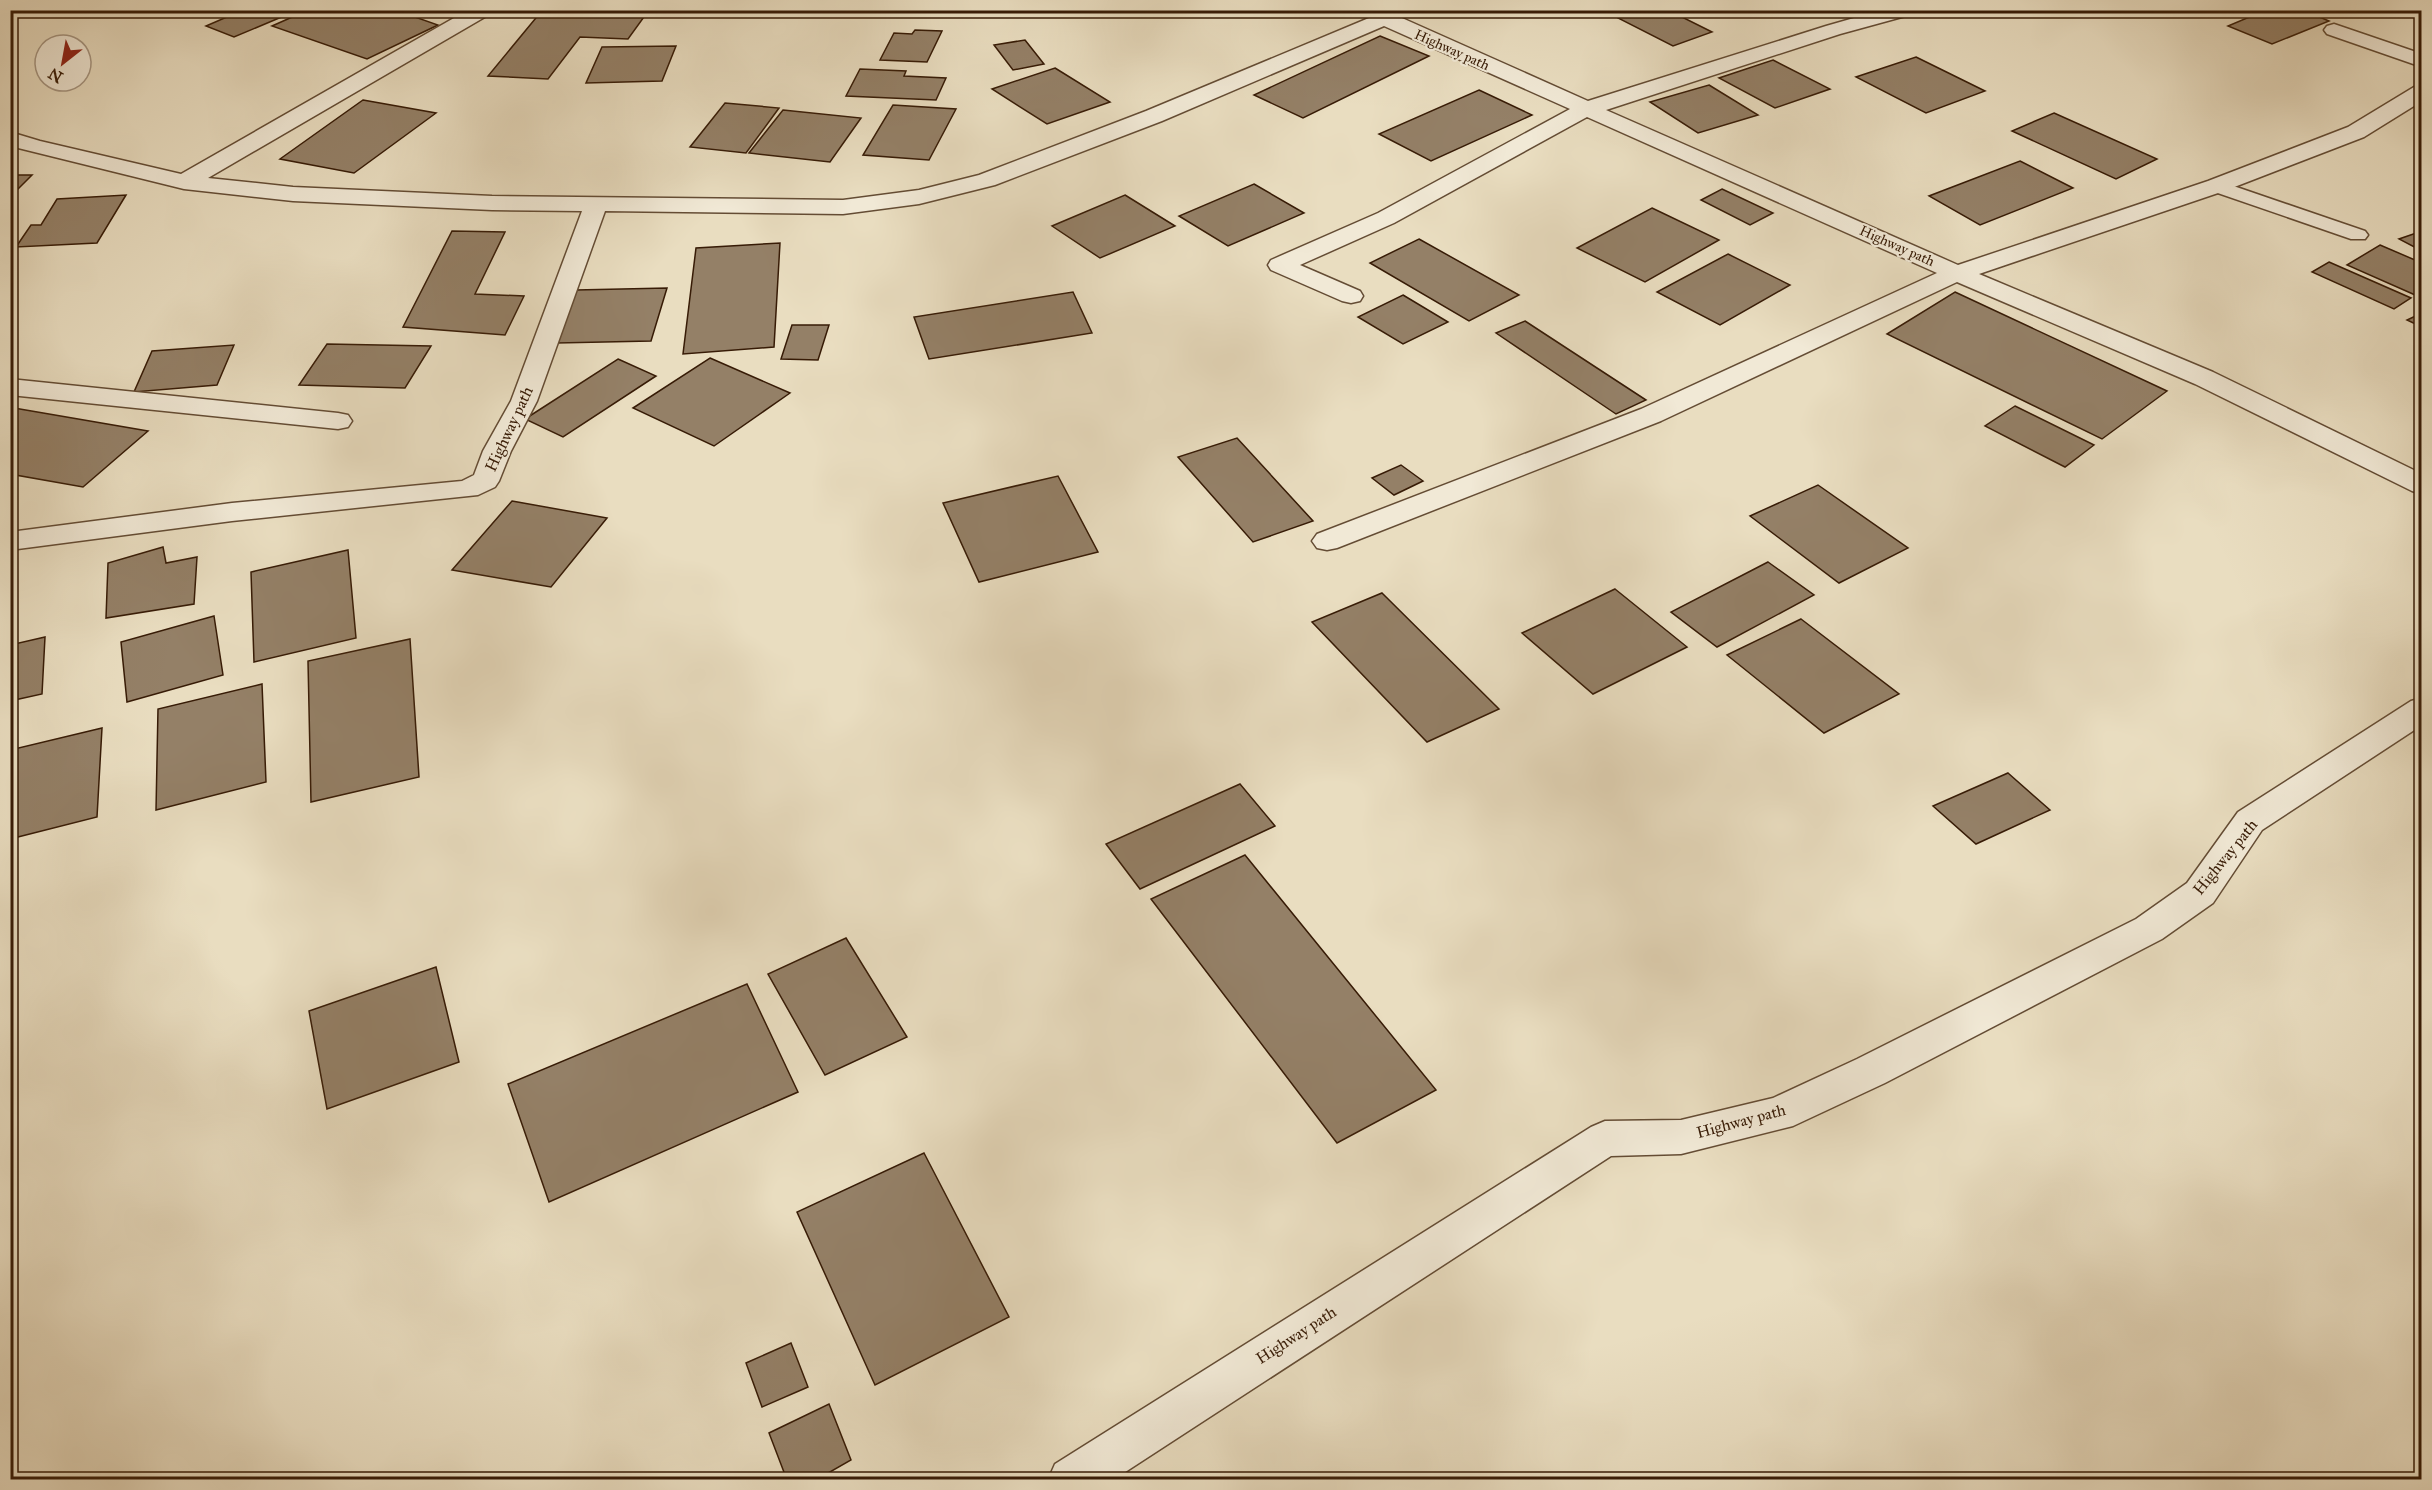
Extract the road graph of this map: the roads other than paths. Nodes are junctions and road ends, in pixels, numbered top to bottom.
1 (18, 10) edge
2 (483, 10) edge
3 (1906, 10) edge
4 (10, 14) edge
5 (1377, 15) edge
6 (2334, 30) dead end
7 (2421, 61) edge
8 (2421, 92) edge
9 (1586, 109) junction
10 (10, 138) edge
11 (184, 182) junction
12 (2217, 186) junction
13 (596, 204) junction
14 (2358, 235) dead end
15 (1957, 273) junction
16 (1352, 296) dead end
17 (10, 387) edge
18 (338, 421) dead end
19 (2421, 485) edge
20 (10, 541) edge
21 (1328, 541) dead end
22 (2421, 709) edge
23 (1071, 1479) edge

1 - 4 street
2 - 11 street
3 - 9 street
5 - 9 street, Highway path
5 - 13 street
6 - 7 street
8 - 12 street
9 - 15 street, Highway path
9 - 16 street
10 - 11 street
11 - 13 street
12 - 14 lane
12 - 15 street
13 - 20 street, Highway path
15 - 19 street, Highway path
15 - 21 street
17 - 18 street
22 - 23 street, Highway path

